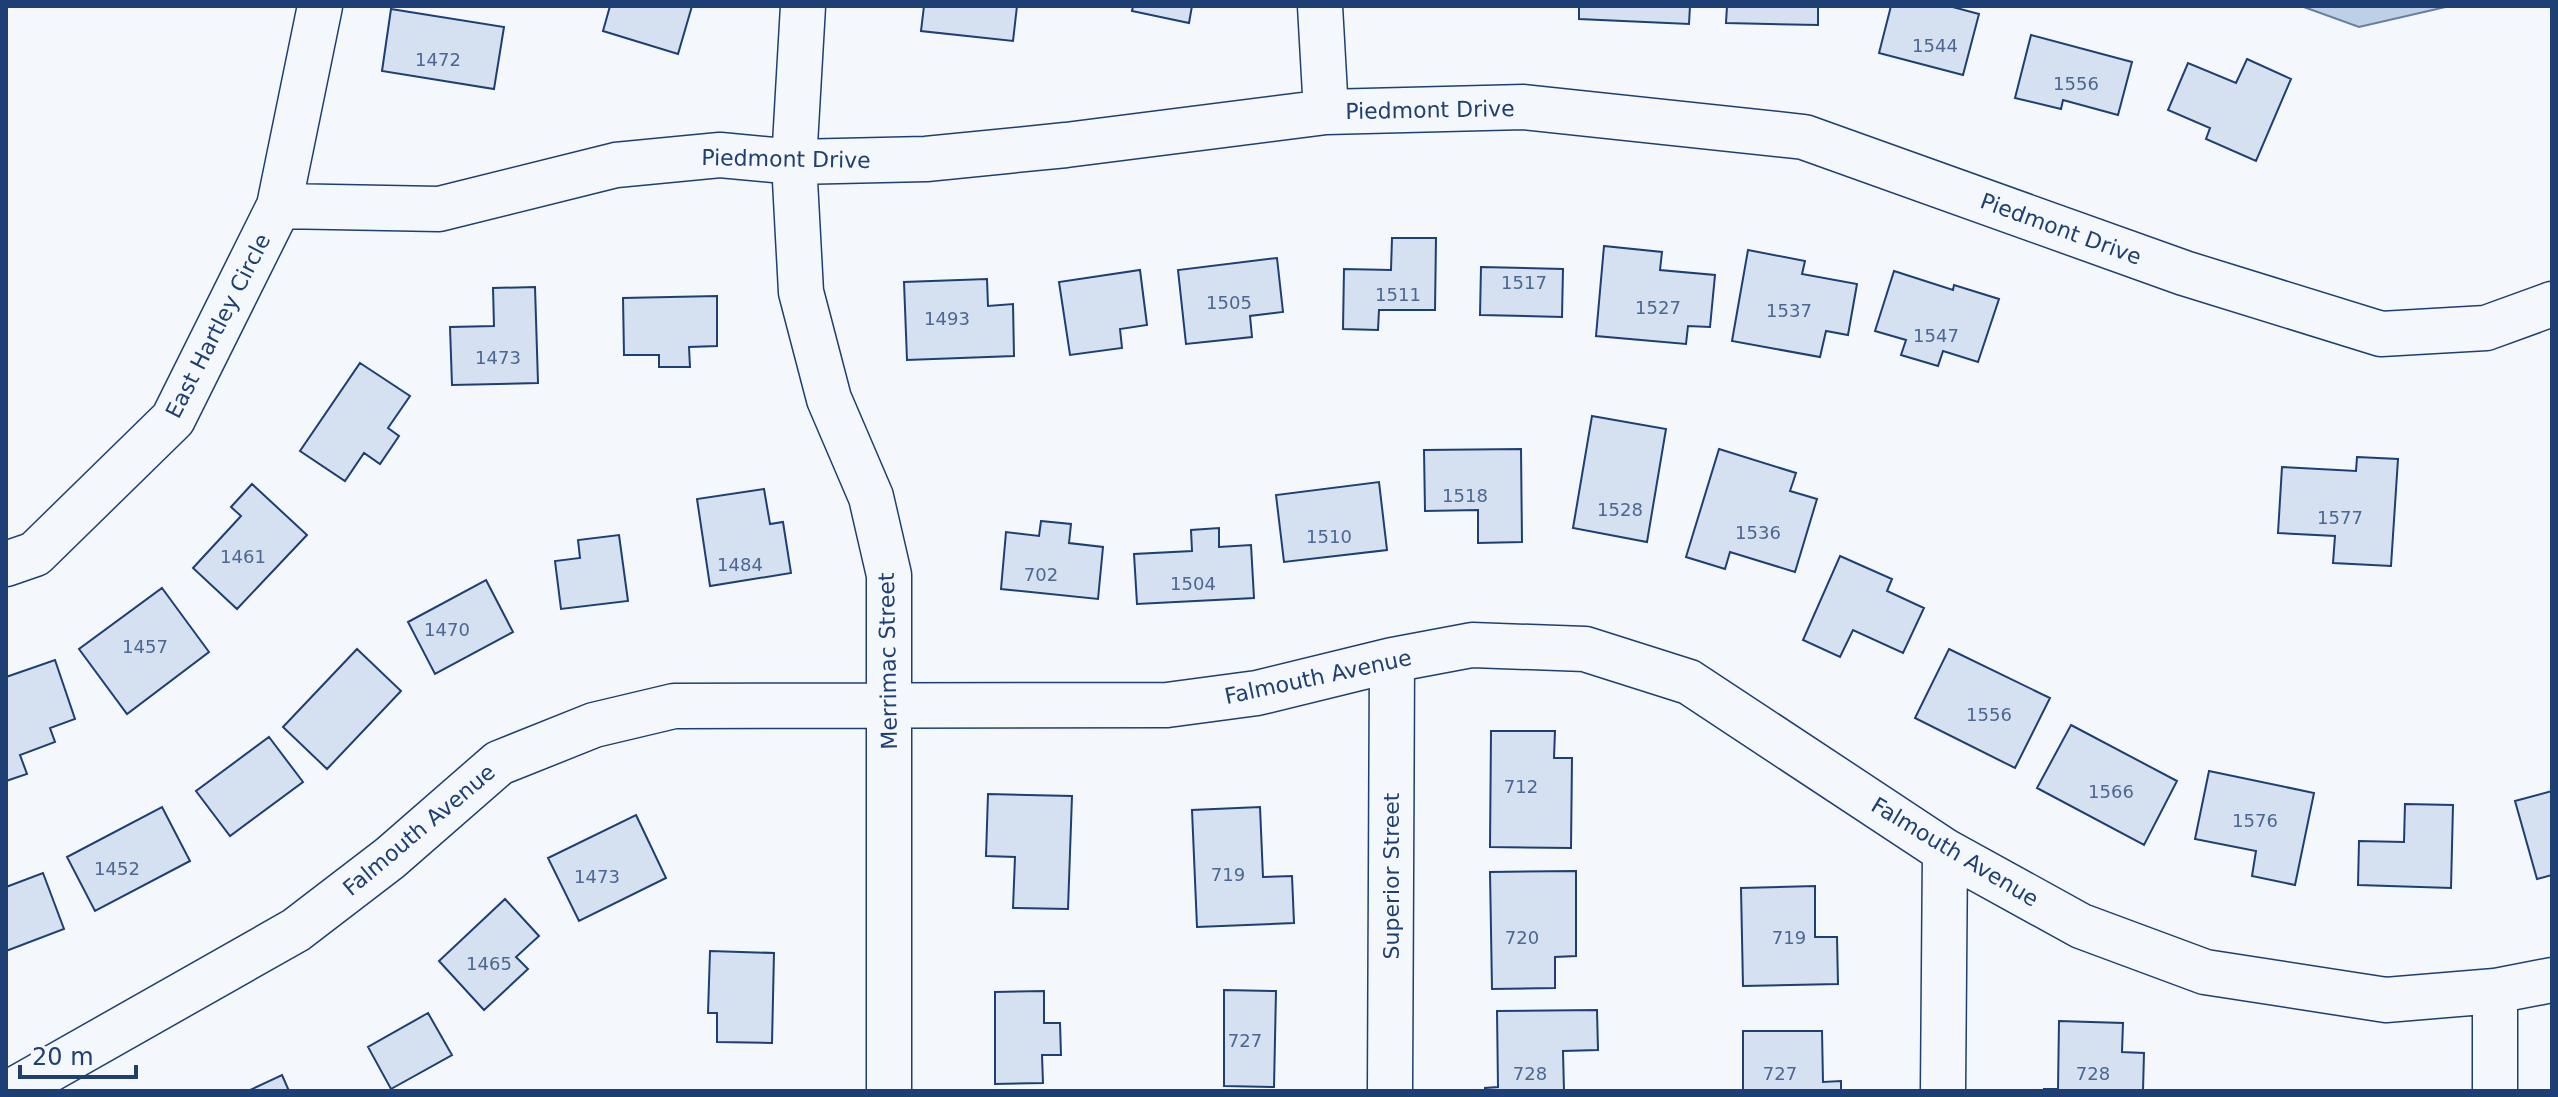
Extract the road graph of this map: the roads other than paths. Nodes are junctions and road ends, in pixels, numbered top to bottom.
1 (320, 6) edge
2 (803, 6) edge
3 (1320, 6) edge
4 (1326, 112) junction
5 (794, 162) junction
6 (279, 206) junction
7 (2552, 304) edge
8 (6, 564) edge
9 (1392, 660) junction
10 (891, 705) junction
11 (1945, 851) junction
12 (2552, 980) edge
13 (2495, 991) junction
14 (12, 1091) edge
15 (889, 1091) edge
16 (1390, 1091) edge
17 (1943, 1091) edge
18 (2495, 1091) edge

1 - 6 street, East Hartley Circle
2 - 5 street, Merrimac Street
3 - 4 street
4 - 5 street, Piedmont Drive
4 - 7 street, Piedmont Drive
5 - 6 street, Piedmont Drive
5 - 10 street, Merrimac Street
6 - 8 street, East Hartley Circle
9 - 10 street, Falmouth Avenue
9 - 11 street, Falmouth Avenue
9 - 16 street, Superior Street
10 - 14 street, Falmouth Avenue
10 - 15 street, Merrimac Street
11 - 13 street, Falmouth Avenue
11 - 17 street
12 - 13 street, Falmouth Avenue
13 - 18 street

